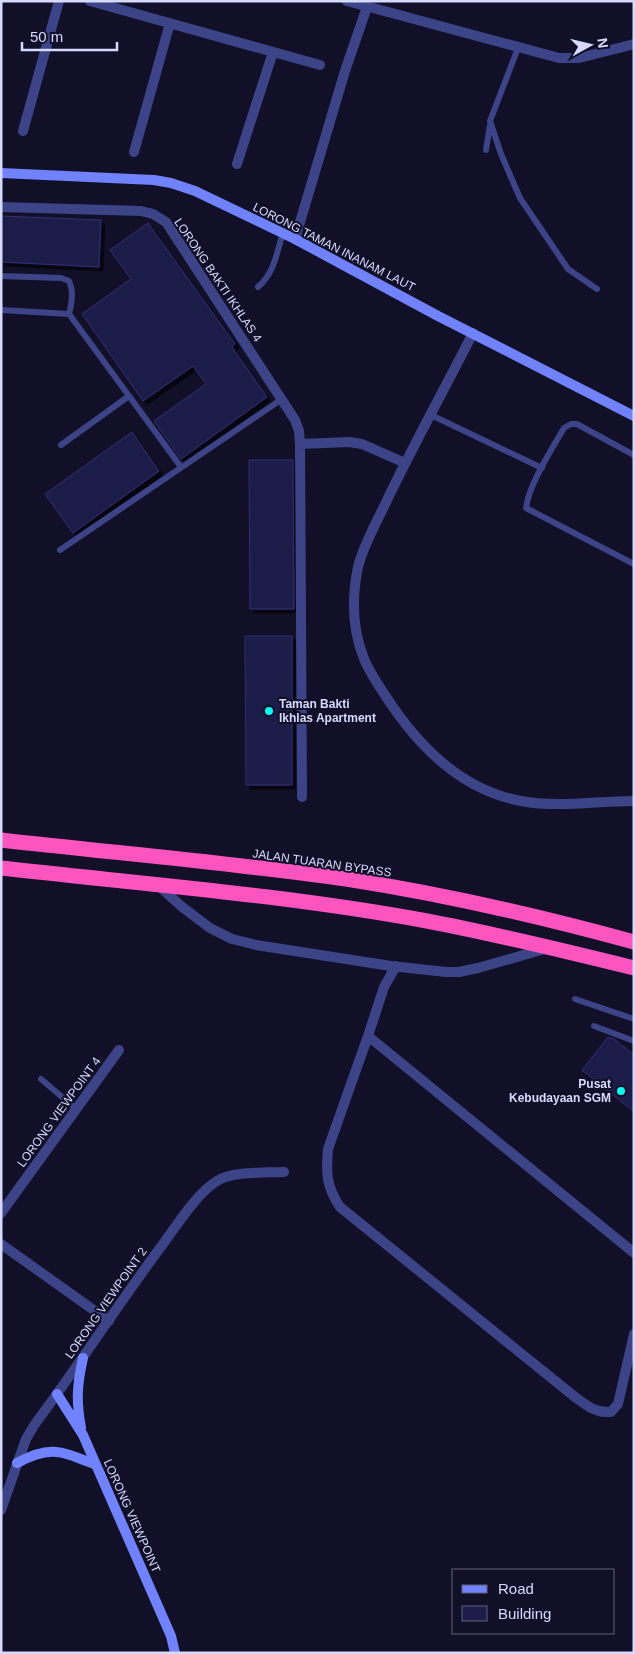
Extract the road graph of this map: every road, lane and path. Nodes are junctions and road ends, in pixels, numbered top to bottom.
1 (59, 1) edge
2 (90, 1) edge
3 (347, 1) edge
4 (366, 7) junction
5 (170, 23) junction
6 (634, 44) edge
7 (518, 48) junction
8 (273, 52) junction
9 (320, 65) dead end
10 (490, 122) junction
11 (23, 131) dead end
12 (486, 150) dead end
13 (134, 152) dead end
14 (237, 164) dead end
15 (1, 173) edge
16 (1, 207) edge
17 (283, 233) junction
18 (295, 239) junction
19 (1, 276) edge
20 (258, 287) dead end
21 (597, 289) dead end
22 (1, 310) edge
23 (69, 314) junction
24 (473, 333) junction
25 (129, 396) junction
26 (282, 399) junction
27 (431, 415) junction
28 (634, 416) edge
29 (300, 444) junction
30 (61, 445) dead end
31 (634, 455) edge
32 (405, 463) junction
33 (181, 467) junction
34 (542, 468) junction
35 (60, 550) dead end
36 (634, 564) edge
37 (302, 797) dead end
38 (634, 801) edge
39 (1, 840) edge
40 (1, 868) edge
41 (159, 886) junction
42 (634, 942) edge
43 (552, 948) junction
44 (379, 964) junction
45 (396, 966) junction
46 (634, 968) edge
47 (384, 987) junction
48 (575, 999) dead end
49 (634, 1019) edge
50 (594, 1026) dead end
51 (368, 1036) junction
52 (634, 1041) edge
53 (119, 1050) dead end
54 (41, 1079) dead end
55 (76, 1109) junction
56 (284, 1172) dead end
57 (1, 1213) edge
58 (1, 1244) edge
59 (634, 1253) edge
60 (109, 1321) junction
61 (634, 1334) edge
62 (83, 1358) junction
63 (57, 1394) junction
64 (83, 1435) junction
65 (17, 1463) junction
66 (94, 1464) junction
67 (1, 1510) edge
68 (176, 1653) edge

1 - 11 street
2 - 5 street
3 - 4 street
4 - 7 street
4 - 18 street
5 - 8 street
5 - 13 street
6 - 7 street
7 - 10 lane
8 - 9 street
8 - 14 street
10 - 12 lane
10 - 21 lane
15 - 17 main road, LORONG TAMAN INANAM LAUT
16 - 26 street, LORONG BAKTI IKHLAS 4
17 - 18 main road, LORONG TAMAN INANAM LAUT
17 - 20 lane
18 - 24 main road, LORONG TAMAN INANAM LAUT
19 - 23 lane
22 - 23 lane
23 - 25 lane
24 - 27 street
24 - 28 main road, LORONG TAMAN INANAM LAUT
25 - 30 lane
25 - 33 lane
26 - 29 street, LORONG BAKTI IKHLAS 4
26 - 33 lane
27 - 32 street
27 - 34 lane
29 - 32 street
29 - 37 street, LORONG BAKTI IKHLAS 4
31 - 34 lane
32 - 38 street
33 - 35 lane
34 - 36 lane
39 - 42 highway, JALAN TUARAN BYPASS
40 - 41 highway
41 - 43 highway
41 - 44 street
43 - 45 street
43 - 46 highway
44 - 45 street
44 - 47 street
45 - 47 street
47 - 51 street
48 - 49 lane
50 - 52 lane
51 - 59 street
51 - 61 street
53 - 55 street, LORONG VIEWPOINT 4
54 - 55 lane
55 - 57 street, LORONG VIEWPOINT 4
56 - 60 street, LORONG VIEWPOINT 2
58 - 60 street
60 - 62 street, LORONG VIEWPOINT 2
62 - 63 street, LORONG VIEWPOINT 2
62 - 64 main road
63 - 64 main road, LORONG VIEWPOINT
63 - 65 street, LORONG VIEWPOINT 2
64 - 66 main road, LORONG VIEWPOINT
65 - 66 main road
65 - 67 street, LORONG VIEWPOINT 2
66 - 68 main road, LORONG VIEWPOINT

